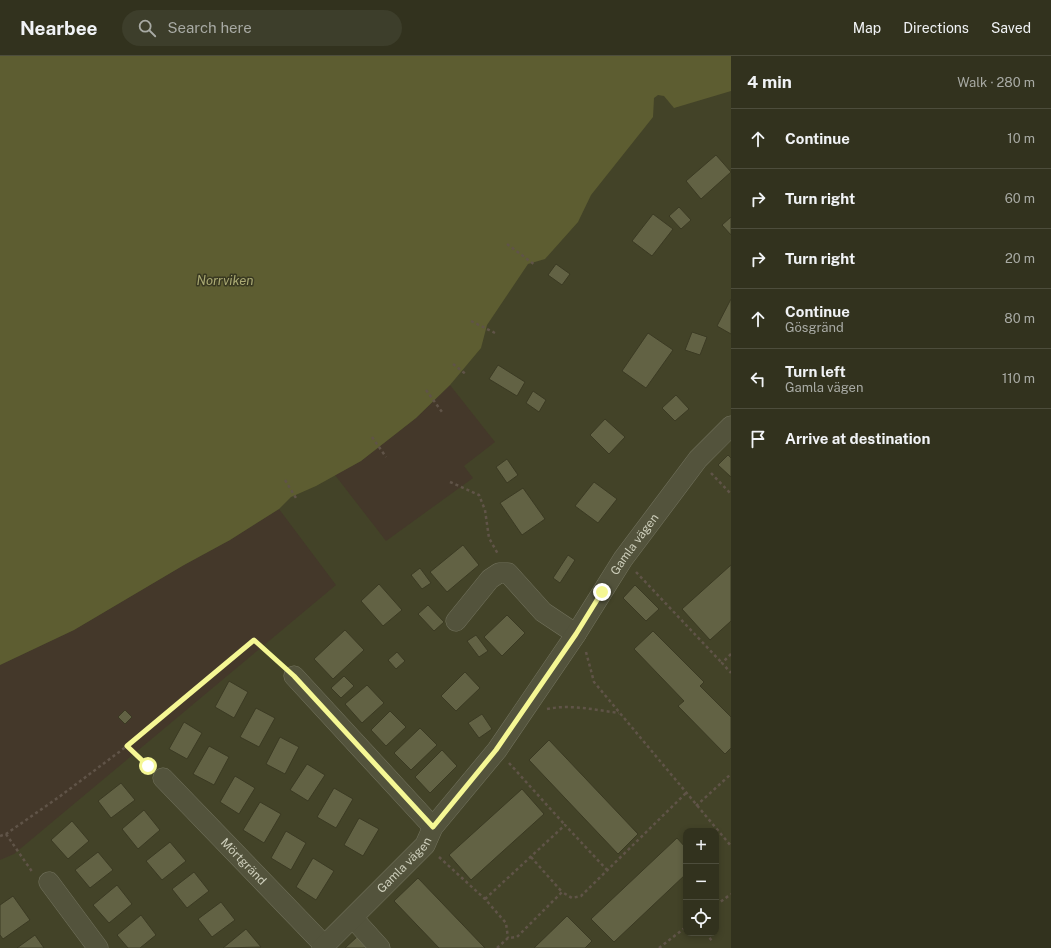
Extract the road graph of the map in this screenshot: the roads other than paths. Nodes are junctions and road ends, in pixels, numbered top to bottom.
1 (731, 426) edge
2 (456, 621) dead end
3 (576, 634) junction
4 (294, 676) road end
5 (163, 778) road end
6 (433, 827) junction
7 (49, 882) road end
8 (353, 918) junction
9 (323, 947) edge
10 (98, 948) edge
11 (380, 948) edge

1 - 3 street, Gamla vägen
2 - 3 street
3 - 6 street, Gamla vägen
4 - 6 street
5 - 9 street, Mörtgränd
6 - 8 street, Gamla vägen
7 - 10 street
8 - 9 street, Gamla vägen
8 - 11 street

